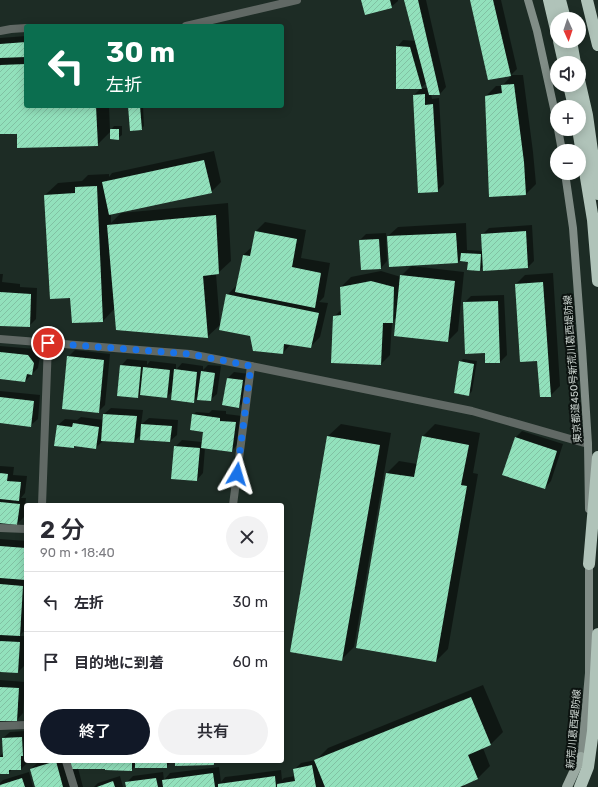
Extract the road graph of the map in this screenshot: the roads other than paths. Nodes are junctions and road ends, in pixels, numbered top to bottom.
1 (297, 0) edge
2 (528, 0) edge
3 (549, 0) edge
4 (560, 0) edge
5 (587, 0) edge
6 (552, 12) edge
7 (563, 12) edge
8 (195, 24) edge
9 (24, 28) edge
10 (0, 31) edge
11 (598, 44) edge
12 (582, 92) edge
13 (552, 100) edge
14 (579, 136) edge
15 (566, 180) edge
16 (598, 194) edge
17 (598, 281) edge
18 (0, 339) edge
19 (48, 343) junction
20 (251, 366) junction
21 (588, 444) junction
22 (598, 457) edge
23 (42, 503) edge
24 (233, 503) edge
25 (0, 528) edge
26 (24, 530) edge
27 (589, 564) junction
28 (598, 634) edge
29 (589, 673) junction
30 (24, 725) edge
31 (0, 726) edge
32 (598, 728) edge
33 (581, 757) junction
34 (67, 763) edge
35 (74, 787) edge
36 (567, 787) edge
37 (580, 787) edge

1 - 8 street
2 - 13 main road
3 - 6 highway
4 - 7 highway
5 - 11 highway
9 - 10 street
12 - 16 highway
14 - 17 highway
15 - 21 main road, 東京都道450号新荒川葛西堤防線
18 - 19 street
19 - 20 street
19 - 23 street
20 - 21 street
20 - 24 street
21 - 27 main road, 東京都道450号新荒川葛西堤防線
22 - 27 highway
25 - 26 street
27 - 29 main road, 新荒川葛西堤防線
28 - 37 highway, bridge
29 - 32 main road, 新荒川葛西堤防線
29 - 33 main road, 新荒川葛西堤防線
30 - 31 street
33 - 36 main road
33 - 37 main road, 新荒川葛西堤防線
34 - 35 street

